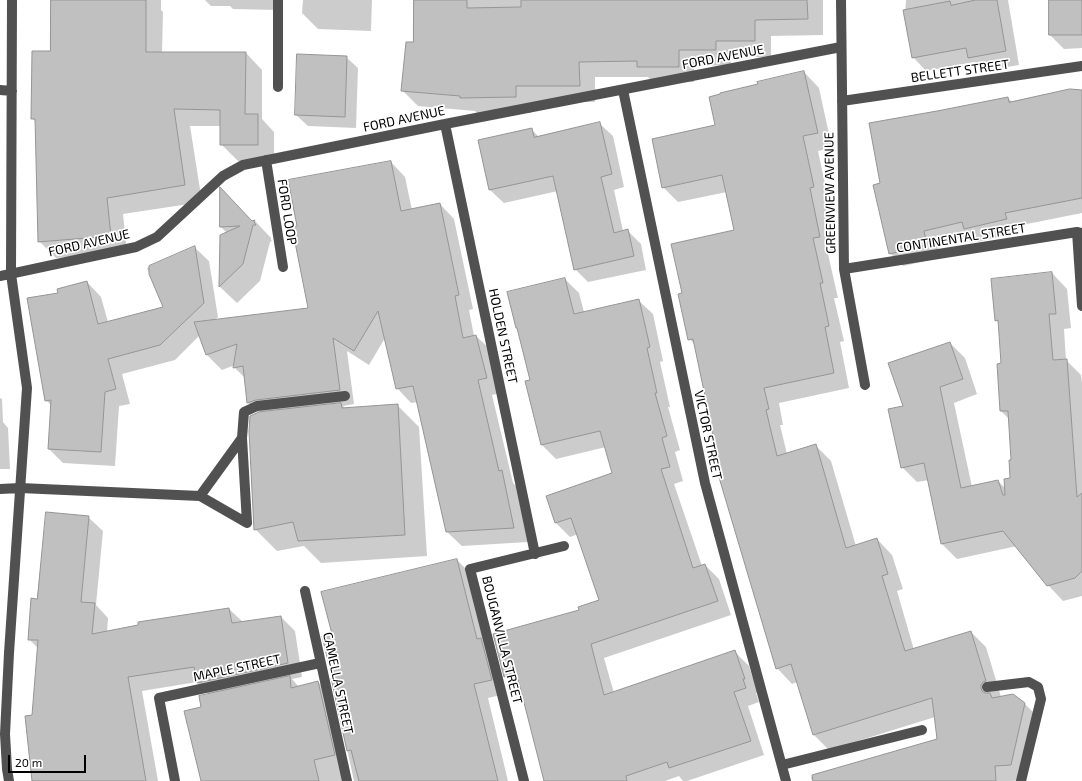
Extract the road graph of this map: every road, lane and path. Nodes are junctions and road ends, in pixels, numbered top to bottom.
1 (12, 0) edge
2 (278, 0) edge
3 (840, 0) edge
4 (841, 47) junction
5 (1082, 66) edge
6 (278, 87) dead end
7 (0, 90) edge
8 (623, 90) junction
9 (12, 91) junction
10 (842, 101) junction
11 (445, 124) junction
12 (266, 160) junction
13 (1079, 233) edge
14 (283, 267) dead end
15 (844, 269) junction
16 (11, 274) junction
17 (0, 276) edge
18 (1082, 306) edge
19 (865, 385) dead end
20 (345, 396) dead end
21 (242, 438) junction
22 (20, 488) junction
23 (0, 489) edge
24 (200, 496) junction
25 (564, 546) dead end
26 (535, 554) junction
27 (305, 591) dead end
28 (5, 653) edge
29 (320, 663) junction
30 (987, 686) dead end
31 (922, 730) dead end
32 (782, 765) junction
33 (9, 781) edge
34 (175, 781) edge
35 (347, 781) edge
36 (524, 781) edge
37 (786, 781) edge
38 (1021, 781) edge

1 - 9 street
2 - 6 street
3 - 4 street, GREENVIEW AVENUE
4 - 8 street, FORD AVENUE
4 - 10 street, GREENVIEW AVENUE
5 - 10 street, BELLETT STREET
7 - 9 street
8 - 11 street, FORD AVENUE
8 - 32 street, VICTOR STREET
9 - 16 street
10 - 15 street, GREENVIEW AVENUE
11 - 12 street, FORD AVENUE
11 - 26 street, HOLDEN STREET
12 - 14 street, FORD LOOP
12 - 16 street, FORD AVENUE
13 - 15 street, CONTINENTAL STREET
13 - 18 street
15 - 19 street, GREENVIEW AVENUE
16 - 17 street, FORD AVENUE
16 - 22 street
20 - 21 street
21 - 24 street
21 - 24 street
22 - 23 street
22 - 24 street
22 - 28 street
25 - 26 street
26 - 36 street, BOUGANVILLA STREET
27 - 29 street, CAMELLA STREET
28 - 33 street
29 - 34 street, MAPLE STREET
29 - 35 street, CAMELLA STREET
30 - 38 street
31 - 32 street
32 - 37 street, VICTOR STREET

